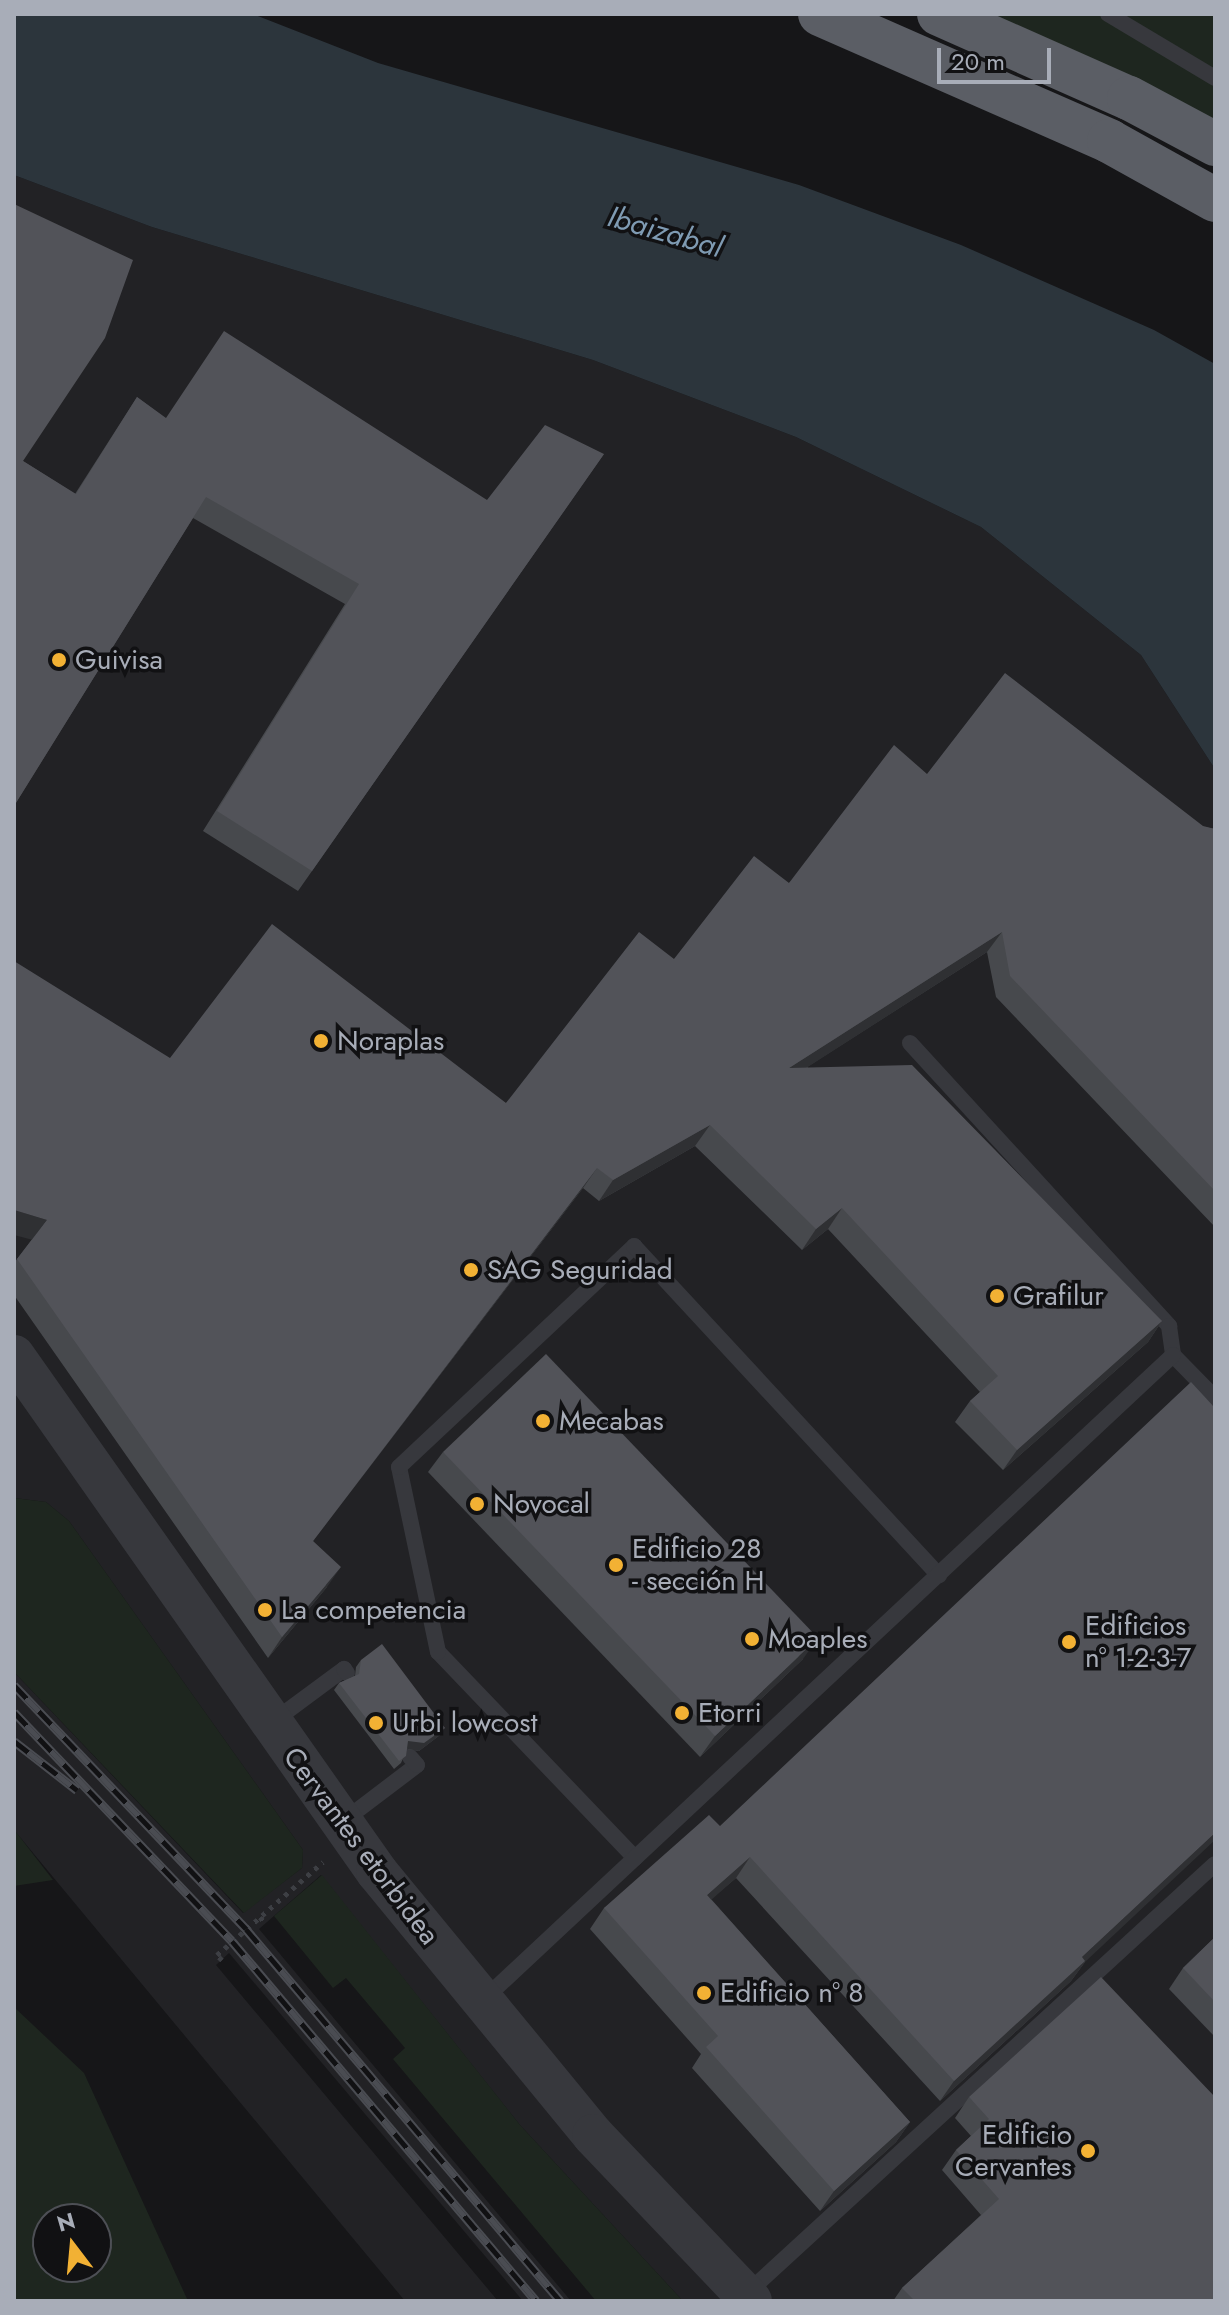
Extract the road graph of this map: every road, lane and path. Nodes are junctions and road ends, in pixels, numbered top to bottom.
1 (820, 14) edge
2 (939, 14) edge
3 (1108, 14) edge
4 (1215, 78) edge
5 (1215, 144) edge
6 (1215, 200) edge
7 (910, 1043) dead end
8 (1173, 1355) junction
9 (14, 1356) edge
10 (1215, 1398) edge
11 (939, 1575) junction
12 (346, 1671) dead end
13 (270, 1724) junction
14 (410, 1757) edge
15 (346, 1830) junction
16 (635, 1858) junction
17 (1215, 1864) edge
18 (260, 1917) junction
19 (265, 1923) dead end
20 (222, 1960) dead end
21 (481, 2002) junction
22 (748, 2298) edge

1 - 6 highway
2 - 5 highway
3 - 4 lane
7 - 8 lane
8 - 10 lane
8 - 11 lane
9 - 13 street, Cervantes etorbidea
11 - 16 lane
11 - 16 lane
12 - 13 lane
13 - 15 street, Cervantes etorbidea
14 - 15 lane
15 - 18 path
15 - 21 street, Cervantes etorbidea
16 - 21 lane
17 - 22 lane
18 - 19 path
18 - 20 path
21 - 22 street, Cervantes etorbidea

